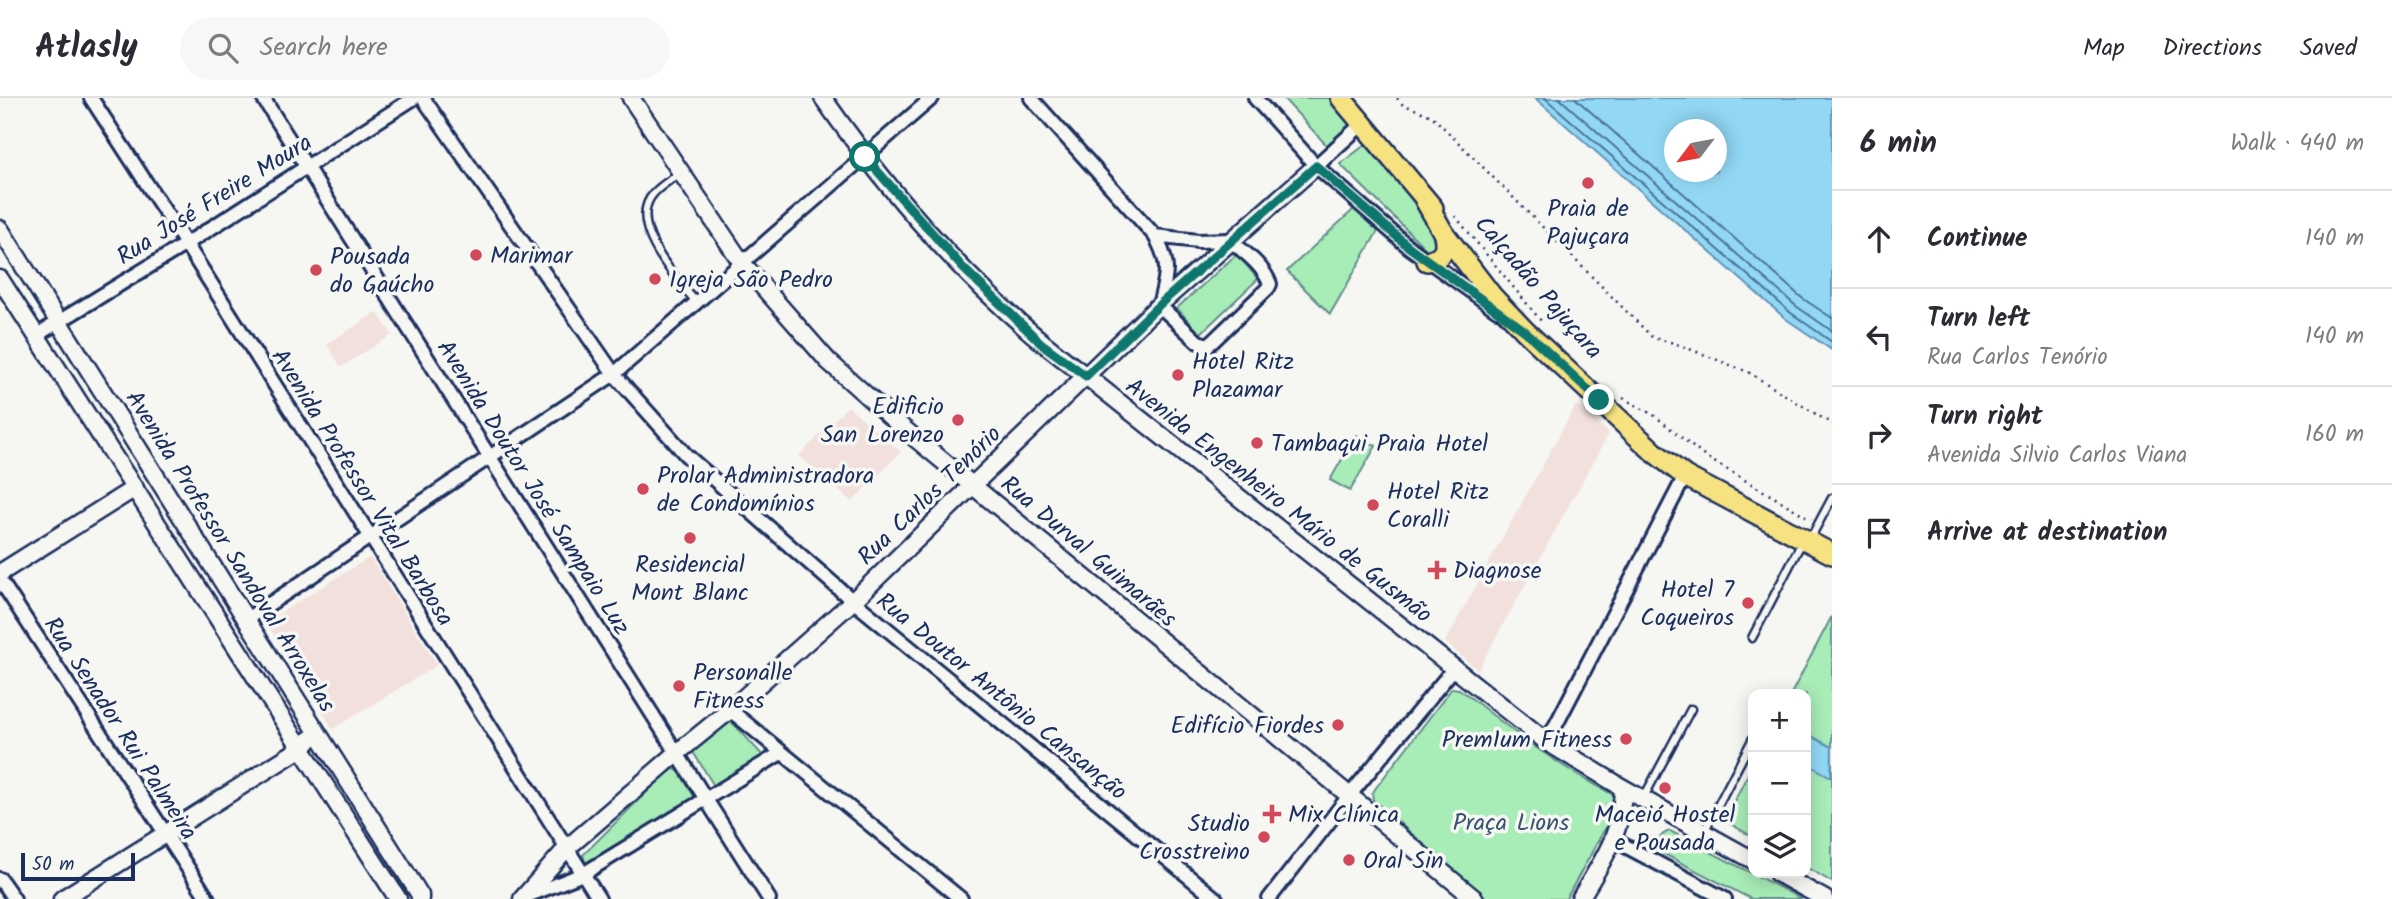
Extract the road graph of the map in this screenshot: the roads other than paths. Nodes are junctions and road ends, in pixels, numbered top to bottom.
1 (92, 98) edge
2 (263, 98) edge
3 (414, 98) edge
4 (423, 98) edge
5 (631, 98) edge
6 (823, 98) edge
7 (932, 98) edge
8 (1031, 98) edge
9 (1255, 98) edge
10 (1341, 98) edge
11 (1362, 124) junction
12 (865, 157) junction
13 (306, 166) junction
14 (1316, 166) junction
15 (681, 172) junction
16 (1425, 200) junction
17 (0, 229) edge
18 (1443, 232) junction
19 (1155, 236) junction
20 (1230, 240) junction
21 (186, 244) junction
22 (1427, 261) junction
23 (742, 263) junction
24 (0, 279) edge
25 (696, 302) junction
26 (1159, 305) junction
27 (59, 321) junction
28 (1533, 326) junction
29 (37, 335) junction
30 (614, 374) junction
31 (1086, 376) junction
32 (489, 456) junction
33 (1685, 476) junction
34 (972, 484) junction
35 (135, 488) junction
36 (1832, 498) edge
37 (370, 537) junction
38 (1806, 540) junction
39 (1832, 554) edge
40 (0, 573) edge
41 (0, 580) edge
42 (853, 601) junction
43 (247, 619) junction
44 (1752, 638) dead end
45 (1455, 667) junction
46 (1691, 709) dead end
47 (730, 710) junction
48 (316, 729) junction
49 (1547, 742) junction
50 (303, 747) junction
51 (1748, 747) edge
52 (677, 753) junction
53 (781, 753) junction
54 (1623, 788) junction
55 (1349, 796) junction
56 (706, 799) junction
57 (1643, 799) junction
58 (1704, 833) junction
59 (166, 835) junction
60 (1614, 840) junction
61 (566, 849) junction
62 (1748, 857) edge
63 (583, 874) junction
64 (1786, 878) edge
65 (0, 879) edge
66 (524, 897) edge
67 (14, 899) edge
68 (62, 899) edge
69 (208, 899) edge
70 (398, 899) edge
71 (420, 899) edge
72 (599, 899) edge
73 (769, 899) edge
74 (961, 899) edge
75 (1216, 899) edge
76 (1269, 899) edge
77 (1475, 899) edge
78 (1580, 899) edge
79 (1725, 899) edge
80 (1825, 899) edge

1 - 21 street, Avenida Professor Vital Barbosa
2 - 13 street, Avenida Doutor José Sampaio Luz
3 - 13 street, Rua José Freire Moura
4 - 30 street, Rua Doutor Antônio Cansanção
5 - 15 street, Rua Durval Guimarães
6 - 12 street, Avenida Engenheiro Mário de Gusmão
7 - 12 street
8 - 19 street
9 - 14 street
10 - 11 main road
11 - 14 street, Rua Carlos Tenório
11 - 16 main road
12 - 23 street
12 - 31 street, Avenida Engenheiro Mário de Gusmão
13 - 21 street, Rua José Freire Moura
13 - 32 street, Avenida Doutor José Sampaio Luz
14 - 20 street, Rua Carlos Tenório
14 - 22 street
15 - 23 street, Rua Durval Guimarães
15 - 25 lane
16 - 18 main road
16 - 28 main road
17 - 27 street, Avenida Professor Sandoval Arroxelas
18 - 22 main road
18 - 28 main road
19 - 20 street
19 - 26 street
20 - 26 street, Rua Carlos Tenório
20 - 26 street
21 - 27 street, Rua José Freire Moura
21 - 37 street, Avenida Professor Vital Barbosa
22 - 28 street
23 - 25 street
23 - 34 street, Rua Durval Guimarães
24 - 29 street, Avenida Professor Sandoval Arroxelas
25 - 30 street
26 - 31 street, Rua Carlos Tenório
27 - 29 street, Rua José Freire Moura
27 - 43 street, Avenida Professor Sandoval Arroxelas
28 - 33 main road
29 - 35 street, Avenida Professor Sandoval Arroxelas
30 - 32 street
30 - 42 street, Rua Doutor Antônio Cansanção
31 - 34 street, Rua Carlos Tenório
31 - 45 street, Avenida Engenheiro Mário de Gusmão
32 - 37 street
32 - 52 street, Avenida Doutor José Sampaio Luz
33 - 38 main road
33 - 49 street
34 - 42 street, Rua Carlos Tenório
34 - 55 street, Rua Durval Guimarães
35 - 40 street
35 - 50 street, Avenida Professor Sandoval Arroxelas
36 - 38 lane
37 - 43 street
37 - 61 street, Avenida Professor Vital Barbosa
38 - 39 main road
38 - 44 lane
41 - 59 street, Rua Senador Rui Palmeira
42 - 47 street, Rua Carlos Tenório
42 - 75 street, Rua Doutor Antônio Cansanção
43 - 48 street, Avenida Professor Sandoval Arroxelas
45 - 49 street, Avenida Engenheiro Mário de Gusmão
45 - 55 street
46 - 57 lane
47 - 52 street, Rua Carlos Tenório
47 - 53 street
48 - 50 street
48 - 71 street, Avenida Professor Sandoval Arroxelas
49 - 54 street, Avenida Engenheiro Mário de Gusmão
50 - 59 street
50 - 70 street, Avenida Professor Sandoval Arroxelas
51 - 58 lane
52 - 56 street, Avenida Doutor José Sampaio Luz
52 - 61 street, Rua Carlos Tenório
53 - 56 street, Rua Carlos Tenório
53 - 74 street
54 - 57 street, Avenida Engenheiro Mário de Gusmão
54 - 60 street
55 - 76 street
55 - 77 street, Rua Durval Guimarães
56 - 63 street, Rua Carlos Tenório
56 - 73 street, Avenida Doutor José Sampaio Luz
57 - 58 street, Avenida Engenheiro Mário de Gusmão
58 - 62 street, Avenida Engenheiro Mário de Gusmão
59 - 68 street
59 - 69 street, Rua Senador Rui Palmeira
60 - 78 street
60 - 79 street
61 - 63 street, Avenida Professor Vital Barbosa
61 - 66 street, Rua Carlos Tenório
63 - 66 street, Rua Carlos Tenório
63 - 72 street, Avenida Professor Vital Barbosa
64 - 80 street
65 - 67 street

